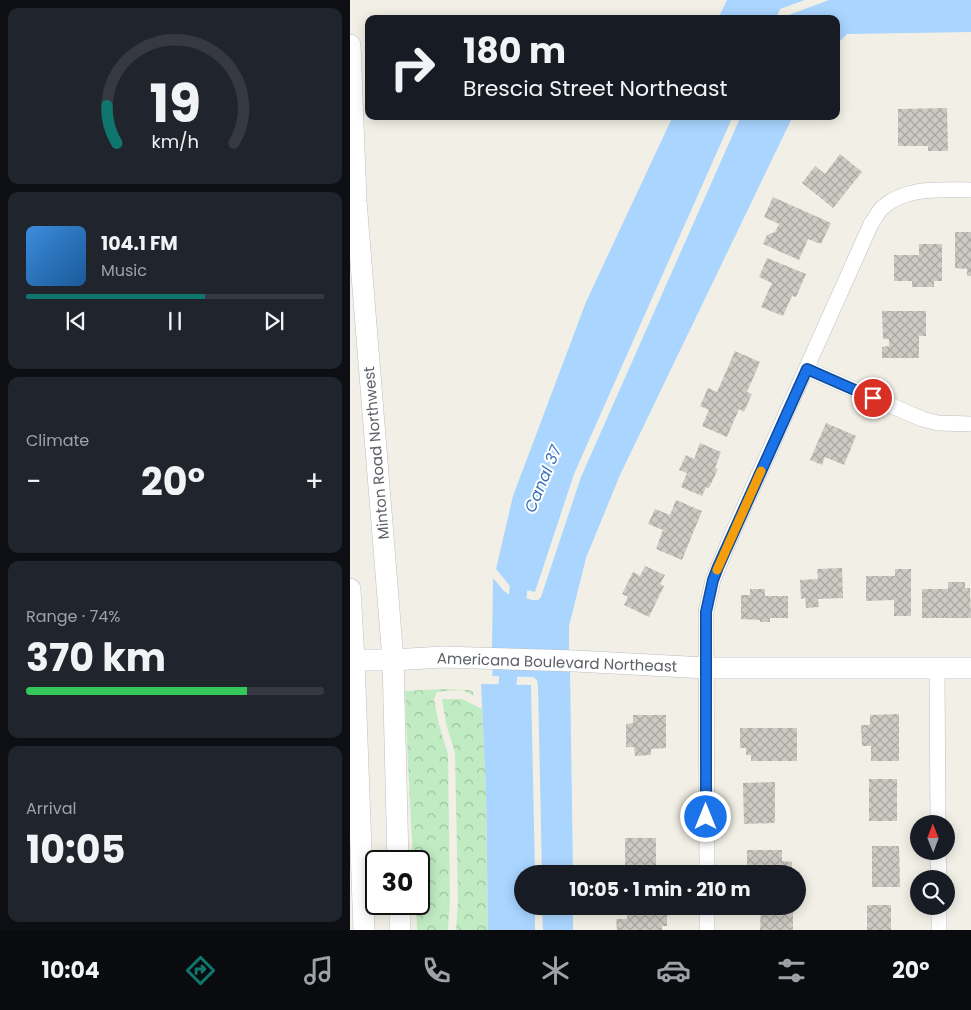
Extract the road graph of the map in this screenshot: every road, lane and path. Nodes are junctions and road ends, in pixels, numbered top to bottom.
1 (350, 46) edge
2 (971, 190) edge
3 (807, 369) junction
4 (971, 424) edge
5 (350, 589) edge
6 (352, 660) edge
7 (393, 660) junction
8 (706, 668) junction
9 (937, 668) junction
10 (971, 668) edge
11 (938, 815) edge
12 (398, 850) edge
13 (707, 865) edge
14 (400, 915) edge
15 (707, 915) edge
16 (939, 915) edge
17 (364, 930) edge
18 (400, 930) edge
19 (707, 930) edge
20 (939, 930) edge

1 - 7 main road, Minton Road Northwest
2 - 3 street
3 - 4 street
3 - 8 street
5 - 6 main road
6 - 7 main road, Americana Boulevard Northeast
6 - 17 main road
7 - 8 main road, Americana Boulevard Northeast
7 - 12 main road, Minton Road Northwest
8 - 9 main road, Americana Boulevard Northeast
8 - 13 street
9 - 10 main road, Americana Boulevard Northeast
9 - 11 street
14 - 18 main road
15 - 19 street
16 - 20 street

